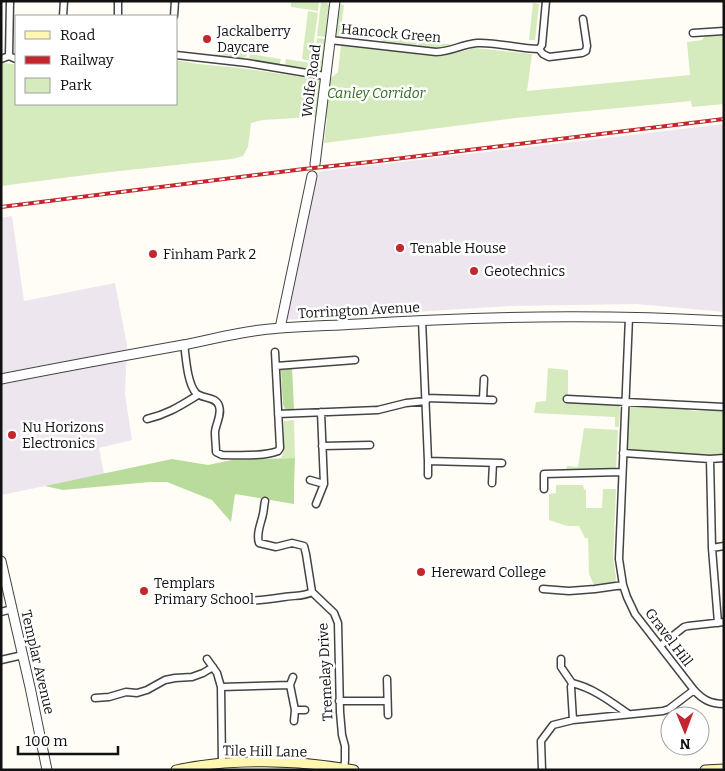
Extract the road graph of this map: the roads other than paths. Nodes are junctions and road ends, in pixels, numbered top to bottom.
1 (10, 1) edge
2 (64, 1) edge
3 (118, 1) edge
4 (175, 1) edge
5 (335, 1) edge
6 (546, 1) edge
7 (62, 15) edge
8 (118, 15) edge
9 (174, 15) edge
10 (584, 19) dead end
11 (724, 31) edge
12 (693, 33) dead end
13 (330, 40) junction
14 (539, 49) junction
15 (178, 55) edge
16 (9, 56) junction
17 (1, 59) edge
18 (15, 59) edge
19 (325, 76) junction
20 (314, 164) dead end
21 (312, 176) dead end
22 (629, 317) junction
23 (422, 320) junction
24 (724, 321) edge
25 (280, 328) junction
26 (184, 344) junction
27 (275, 352) dead end
28 (355, 360) dead end
29 (276, 366) junction
30 (484, 378) dead end
31 (1, 379) edge
32 (198, 394) junction
33 (426, 399) junction
34 (483, 399) junction
35 (567, 399) dead end
36 (493, 400) dead end
37 (625, 402) junction
38 (724, 407) edge
39 (321, 412) junction
40 (278, 414) junction
41 (147, 419) dead end
42 (370, 445) dead end
43 (322, 446) junction
44 (623, 454) junction
45 (724, 458) edge
46 (710, 459) junction
47 (428, 461) junction
48 (493, 463) junction
49 (502, 463) dead end
50 (622, 472) junction
51 (428, 475) dead end
52 (310, 480) dead end
53 (324, 484) junction
54 (492, 484) dead end
55 (544, 489) dead end
56 (265, 501) dead end
57 (316, 504) dead end
58 (724, 546) edge
59 (712, 548) junction
60 (1, 561) edge
61 (3, 578) edge
62 (623, 585) junction
63 (543, 589) dead end
64 (312, 592) junction
65 (244, 602) dead end
66 (12, 609) junction
67 (1, 612) edge
68 (721, 622) edge
69 (660, 646) junction
70 (23, 655) junction
71 (561, 659) dead end
72 (1, 660) edge
73 (207, 660) dead end
74 (214, 667) junction
75 (293, 677) dead end
76 (387, 678) dead end
77 (572, 683) junction
78 (290, 685) junction
79 (221, 686) junction
80 (694, 690) junction
81 (95, 698) dead end
82 (339, 700) junction
83 (387, 701) junction
84 (724, 704) edge
85 (295, 710) junction
86 (304, 710) dead end
87 (627, 714) junction
88 (388, 716) dead end
89 (573, 720) junction
90 (294, 721) dead end
91 (222, 764) junction
92 (724, 768) edge
93 (344, 769) edge
94 (47, 770) edge
95 (176, 770) edge
96 (354, 770) edge
97 (542, 770) edge
98 (705, 770) edge

1 - 16 street
2 - 7 street
3 - 8 street
4 - 9 street
5 - 13 street, Wolfe Road
6 - 14 street
10 - 14 street, Hancock Green
11 - 12 street
13 - 14 street, Hancock Green
13 - 19 street, Wolfe Road
15 - 19 street
16 - 17 street
16 - 18 street
19 - 20 street, Wolfe Road
21 - 25 street
22 - 23 street, Torrington Avenue
22 - 24 street, Torrington Avenue
22 - 37 street, Gravel Hill
23 - 25 street, Torrington Avenue
23 - 33 street
25 - 26 street, Torrington Avenue
26 - 31 street, Torrington Avenue
26 - 32 street
27 - 29 street
28 - 29 street
29 - 40 street
30 - 34 street
32 - 40 street
32 - 41 street
33 - 34 street
33 - 39 street
33 - 47 street
34 - 36 street
35 - 37 street
37 - 38 street
37 - 44 street, Gravel Hill
39 - 40 street
39 - 43 street
42 - 43 street
43 - 53 street
44 - 46 street
44 - 50 street, Gravel Hill
45 - 46 street
46 - 59 street
47 - 48 street
47 - 51 street
48 - 49 street
48 - 54 street
50 - 55 street
50 - 62 street, Gravel Hill
52 - 53 street
53 - 57 street
56 - 64 street
58 - 59 street
59 - 68 street
60 - 61 street, Templar Avenue
61 - 66 street, Templar Avenue
62 - 63 street
62 - 69 street, Gravel Hill
64 - 65 street
64 - 82 street, Tremelay Drive
66 - 67 street
66 - 70 street, Templar Avenue
68 - 69 street
69 - 80 street, Gravel Hill
70 - 72 street
70 - 94 street, Templar Avenue
71 - 77 street
73 - 74 street
74 - 79 street
74 - 81 street
75 - 78 street
76 - 83 street
77 - 87 street
77 - 89 street
78 - 79 street
78 - 85 street
79 - 91 street
80 - 84 street, Gravel Hill
80 - 87 street
82 - 83 street
82 - 93 street, Tremelay Drive
83 - 88 street
85 - 86 street
85 - 90 street
87 - 89 street
89 - 97 street
91 - 93 main road, Tile Hill Lane
91 - 95 main road, Tile Hill Lane
92 - 98 main road
93 - 96 main road, Tile Hill Lane

